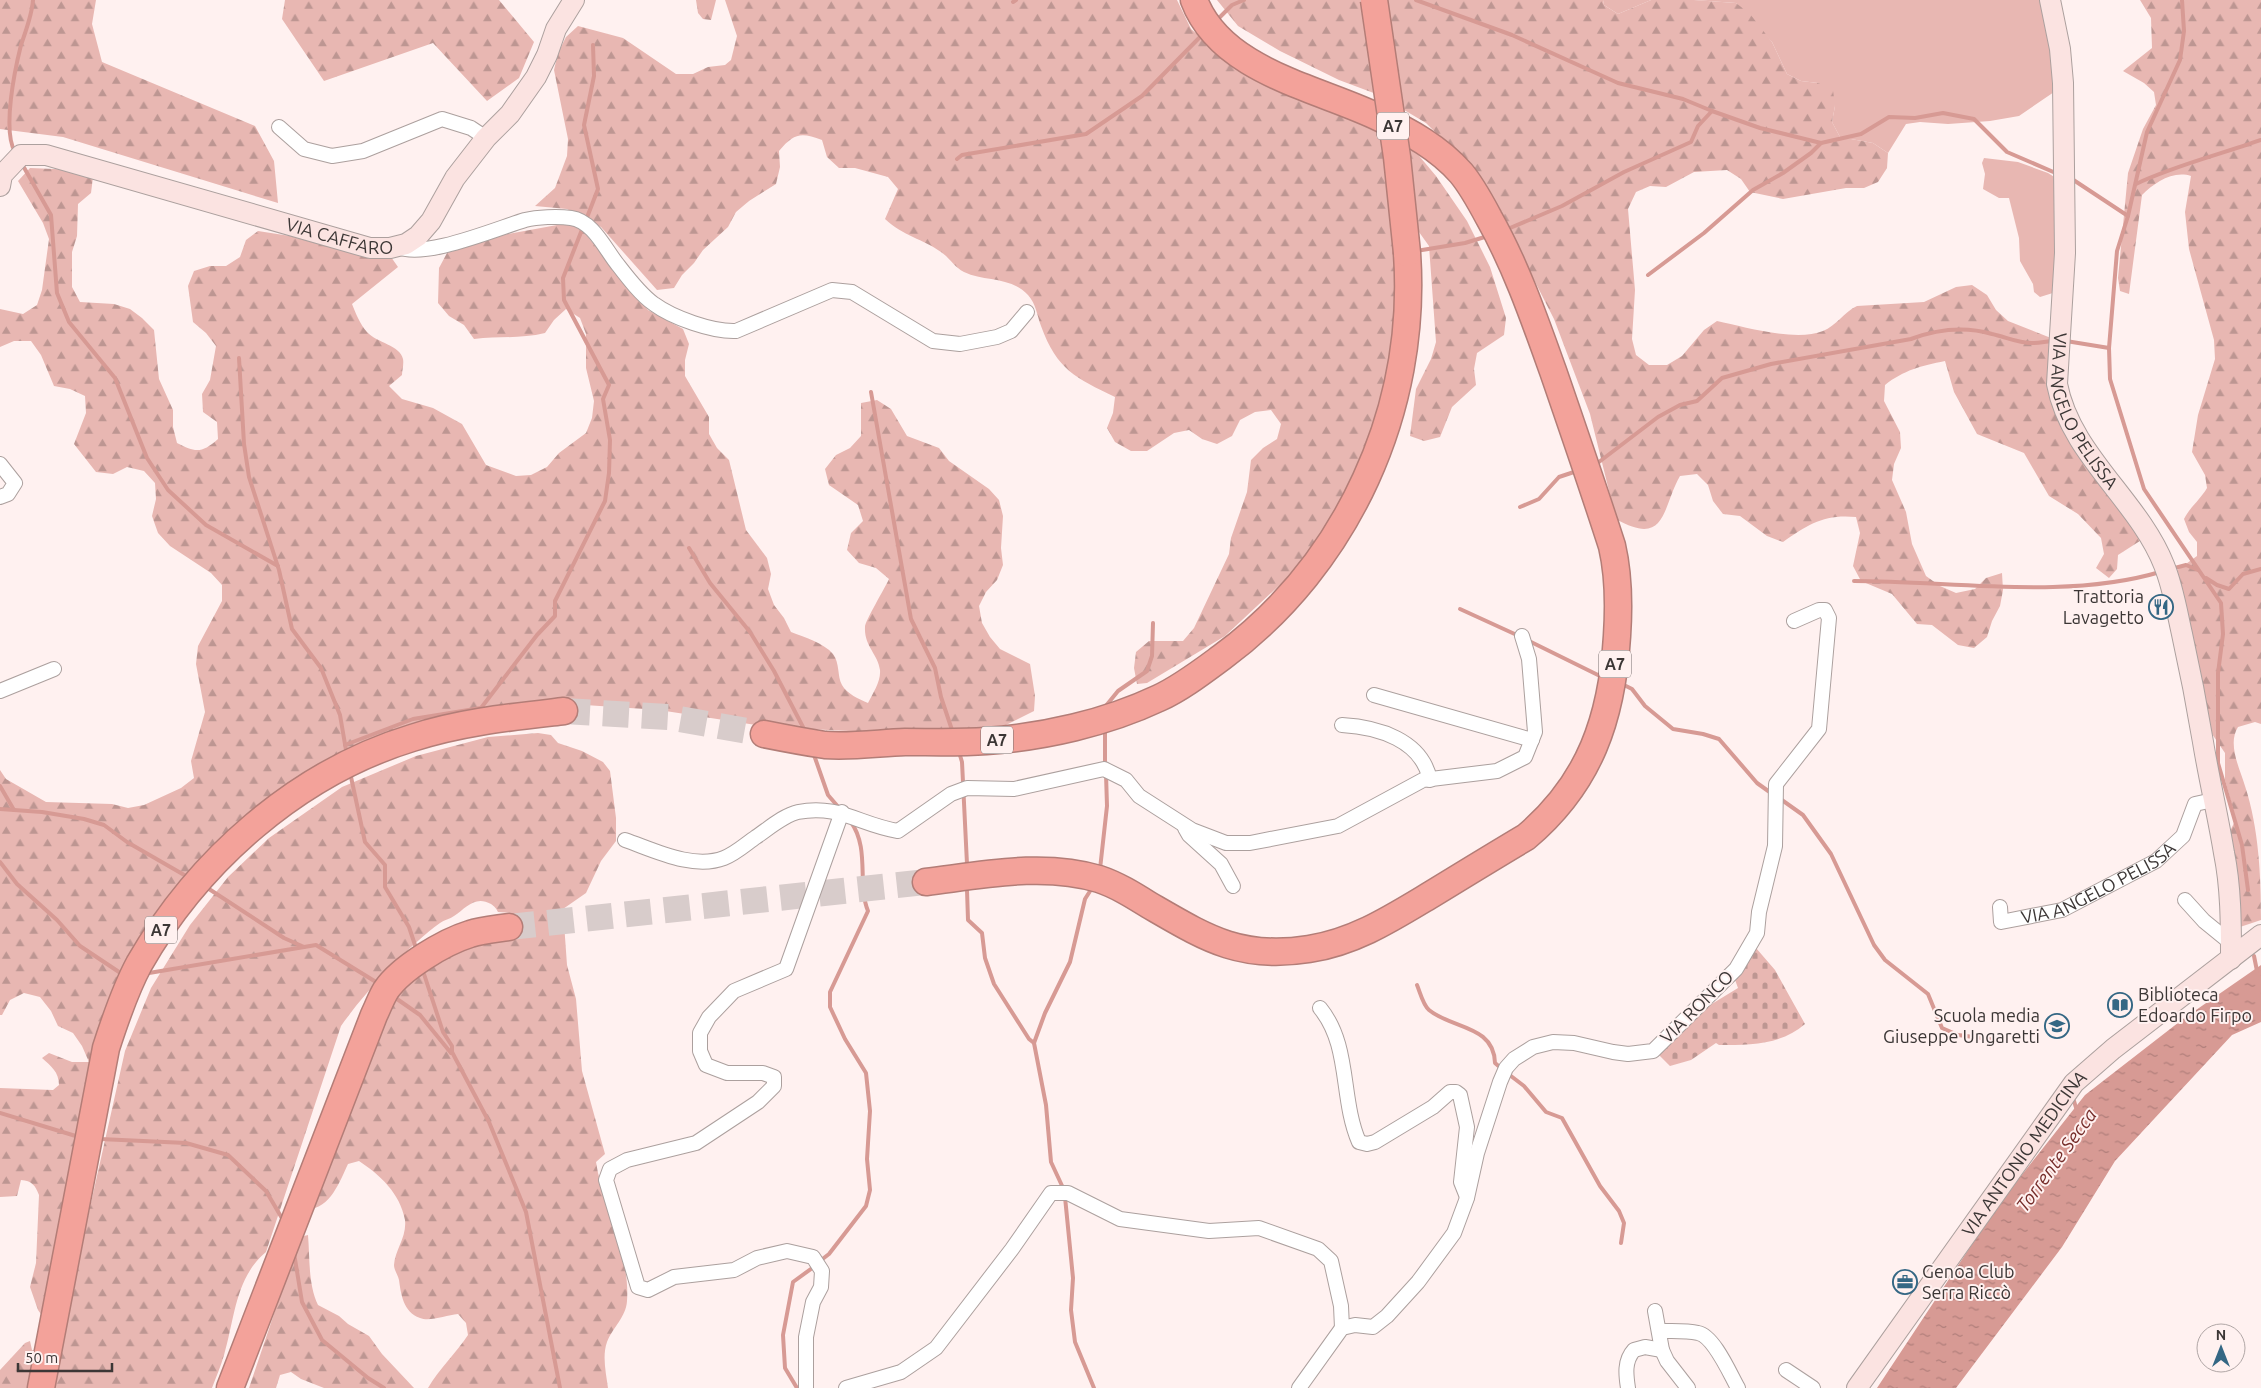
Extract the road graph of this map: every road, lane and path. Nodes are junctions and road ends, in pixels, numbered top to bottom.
1 (574, 0) edge
2 (1194, 0) edge
3 (1374, 0) edge
4 (2050, 0) edge
5 (279, 126) dead end
6 (486, 138) junction
7 (0, 186) edge
8 (396, 246) junction
9 (1027, 312) dead end
10 (0, 464) edge
11 (0, 498) edge
12 (1794, 621) dead end
13 (1522, 636) dead end
14 (54, 669) dead end
15 (0, 691) edge
16 (1374, 695) dead end
17 (564, 711) tunnel mouth
18 (1342, 725) dead end
19 (764, 734) tunnel mouth
20 (1532, 740) junction
21 (1430, 780) junction
22 (2213, 800) junction
23 (842, 812) junction
24 (1183, 824) junction
25 (625, 840) dead end
26 (926, 882) tunnel mouth
27 (1233, 886) dead end
28 (2185, 900) dead end
29 (2000, 907) dead end
30 (509, 927) tunnel mouth
31 (2261, 935) edge
32 (2231, 951) junction
33 (1320, 1008) dead end
34 (1467, 1198) junction
35 (1655, 1311) dead end
36 (1342, 1328) junction
37 (1659, 1331) junction
38 (1662, 1350) junction
39 (1786, 1370) dead end
40 (41, 1388) edge
41 (230, 1388) edge
42 (806, 1388) edge
43 (846, 1388) edge
44 (1299, 1388) edge
45 (1628, 1388) edge
46 (1688, 1388) edge
47 (1738, 1388) edge
48 (1813, 1388) edge
49 (1857, 1388) edge

1 - 6 street, VIA CAFFARO
2 - 26 highway, A7
3 - 19 highway, A7, bridge
4 - 22 street, VIA ANGELO PELISSA
5 - 6 street
6 - 8 street, VIA CAFFARO
7 - 8 street, VIA CAFFARO
8 - 9 street
10 - 11 street
12 - 34 street, VIA RONCO
13 - 20 street
14 - 15 street
16 - 20 street
17 - 40 highway, A7
18 - 21 street
20 - 21 street
21 - 24 street
22 - 29 street, VIA ANGELO PELISSA
22 - 32 street, VIA ANGELO PELISSA
23 - 24 street
23 - 25 street
23 - 42 street
24 - 27 street
28 - 32 street
30 - 41 highway
31 - 32 street, VIA ANTONIO MEDICINA
32 - 49 street, VIA ANTONIO MEDICINA
33 - 34 street
34 - 36 street, VIA RONCO
35 - 37 street
36 - 43 street
36 - 44 street
37 - 38 street
37 - 47 street
38 - 45 street
38 - 46 street
39 - 48 street

